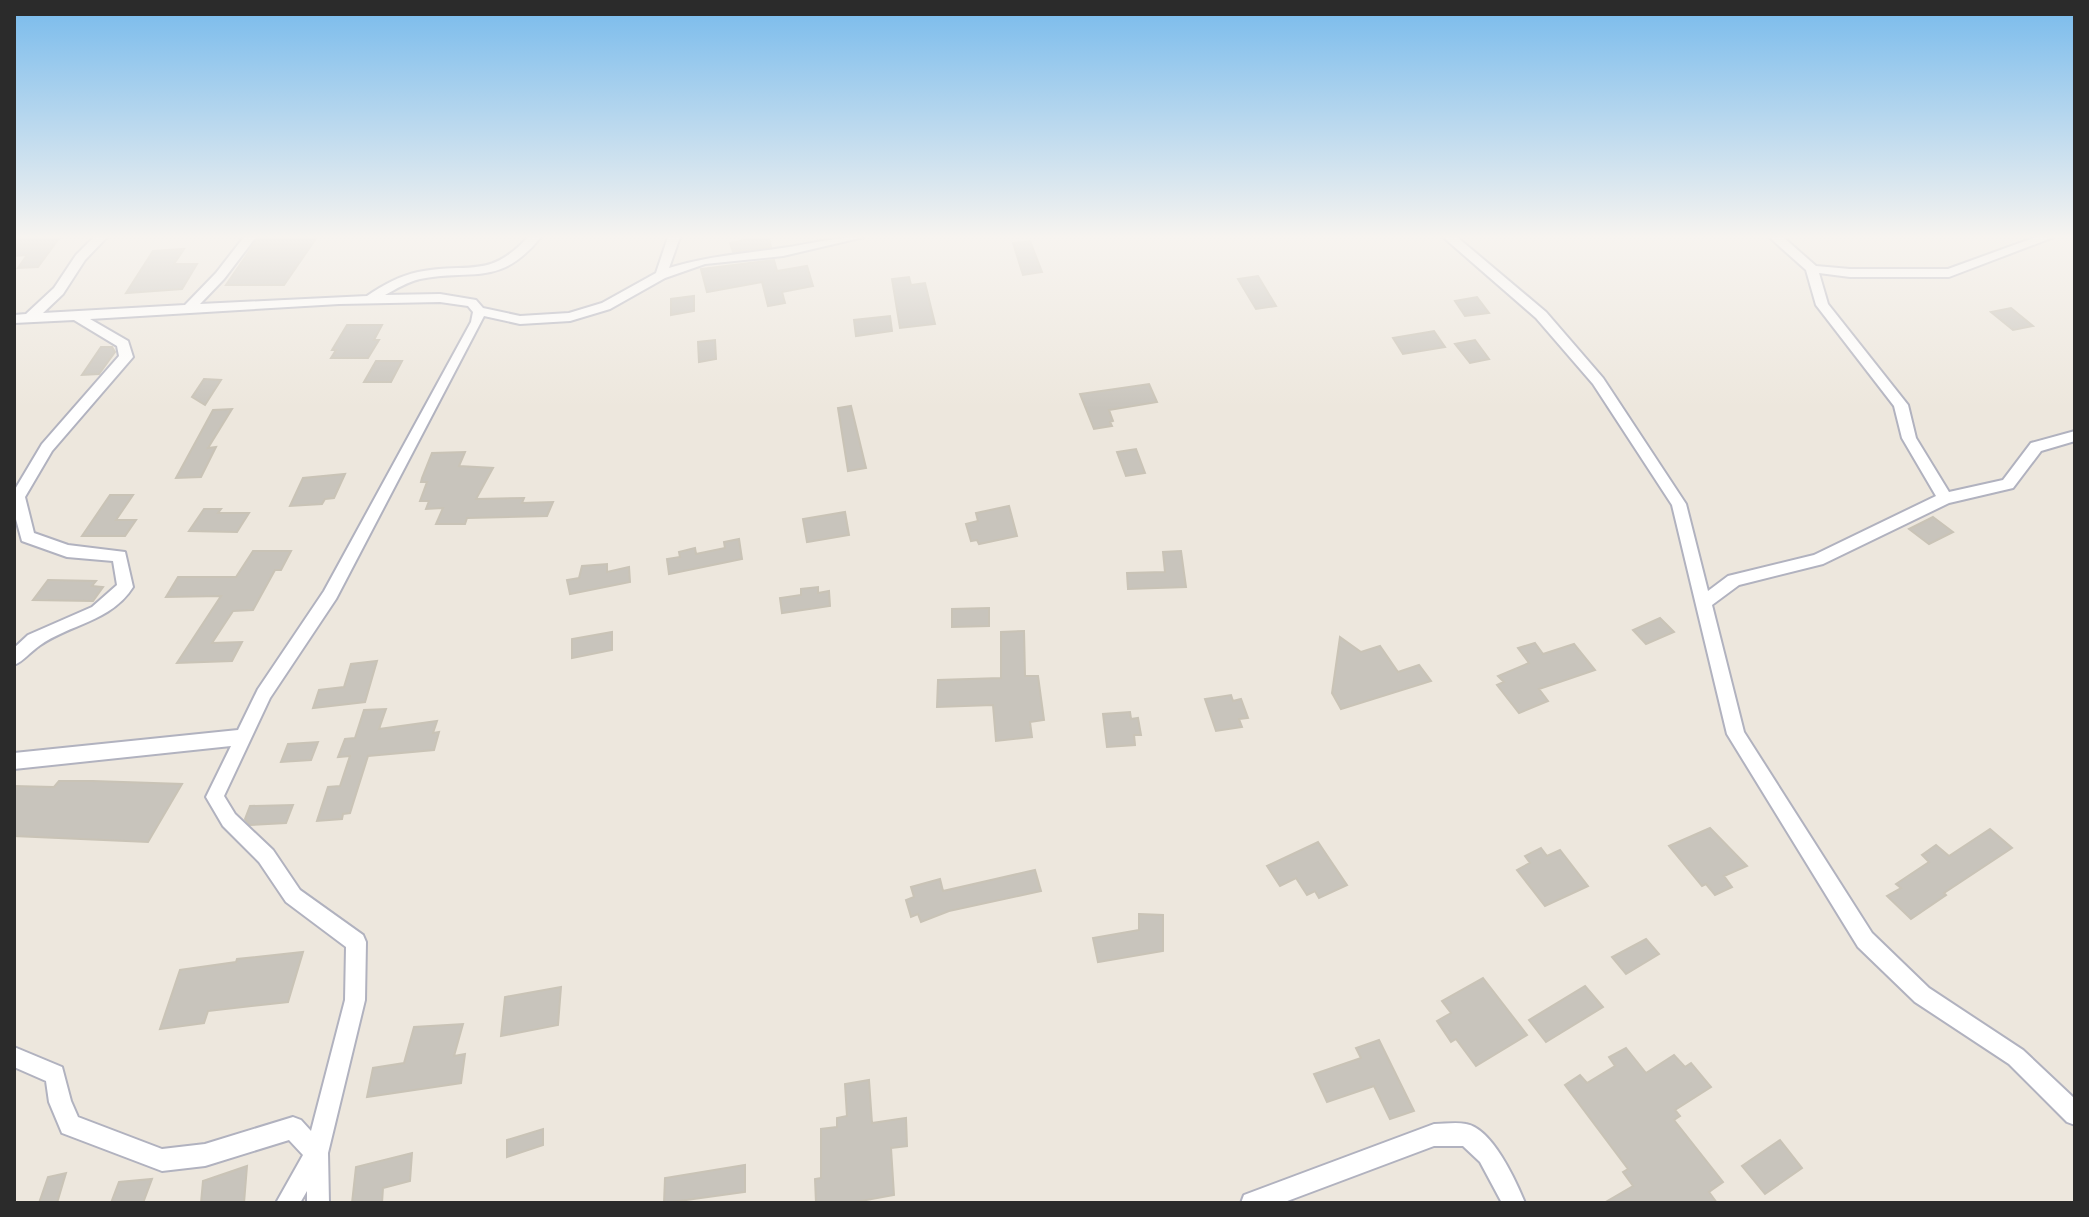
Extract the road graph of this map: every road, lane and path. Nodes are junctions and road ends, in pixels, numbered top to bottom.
1 (56, 294) edge
2 (203, 294) edge
3 (378, 294) edge
4 (628, 294) edge
5 (1516, 294) edge
6 (1819, 294) edge
7 (369, 300) junction
8 (187, 310) junction
9 (479, 311) junction
10 (77, 316) junction
11 (30, 318) junction
12 (14, 319) edge
13 (2075, 436) edge
14 (1945, 498) junction
15 (1704, 603) junction
16 (14, 658) edge
17 (243, 737) junction
18 (14, 761) edge
19 (14, 1057) edge
20 (2075, 1114) edge
21 (317, 1153) junction
22 (287, 1203) edge
23 (318, 1203) edge
24 (1252, 1203) edge
25 (1514, 1203) edge

1 - 11 street
2 - 8 street
3 - 7 street
4 - 9 street
5 - 15 street
6 - 14 street
7 - 8 street
7 - 9 street
8 - 10 street
9 - 17 street
10 - 11 street
10 - 16 street
11 - 12 street
13 - 14 street
14 - 15 street
15 - 20 street
17 - 18 street
17 - 21 street
19 - 21 street
21 - 22 street
21 - 23 street
24 - 25 street

